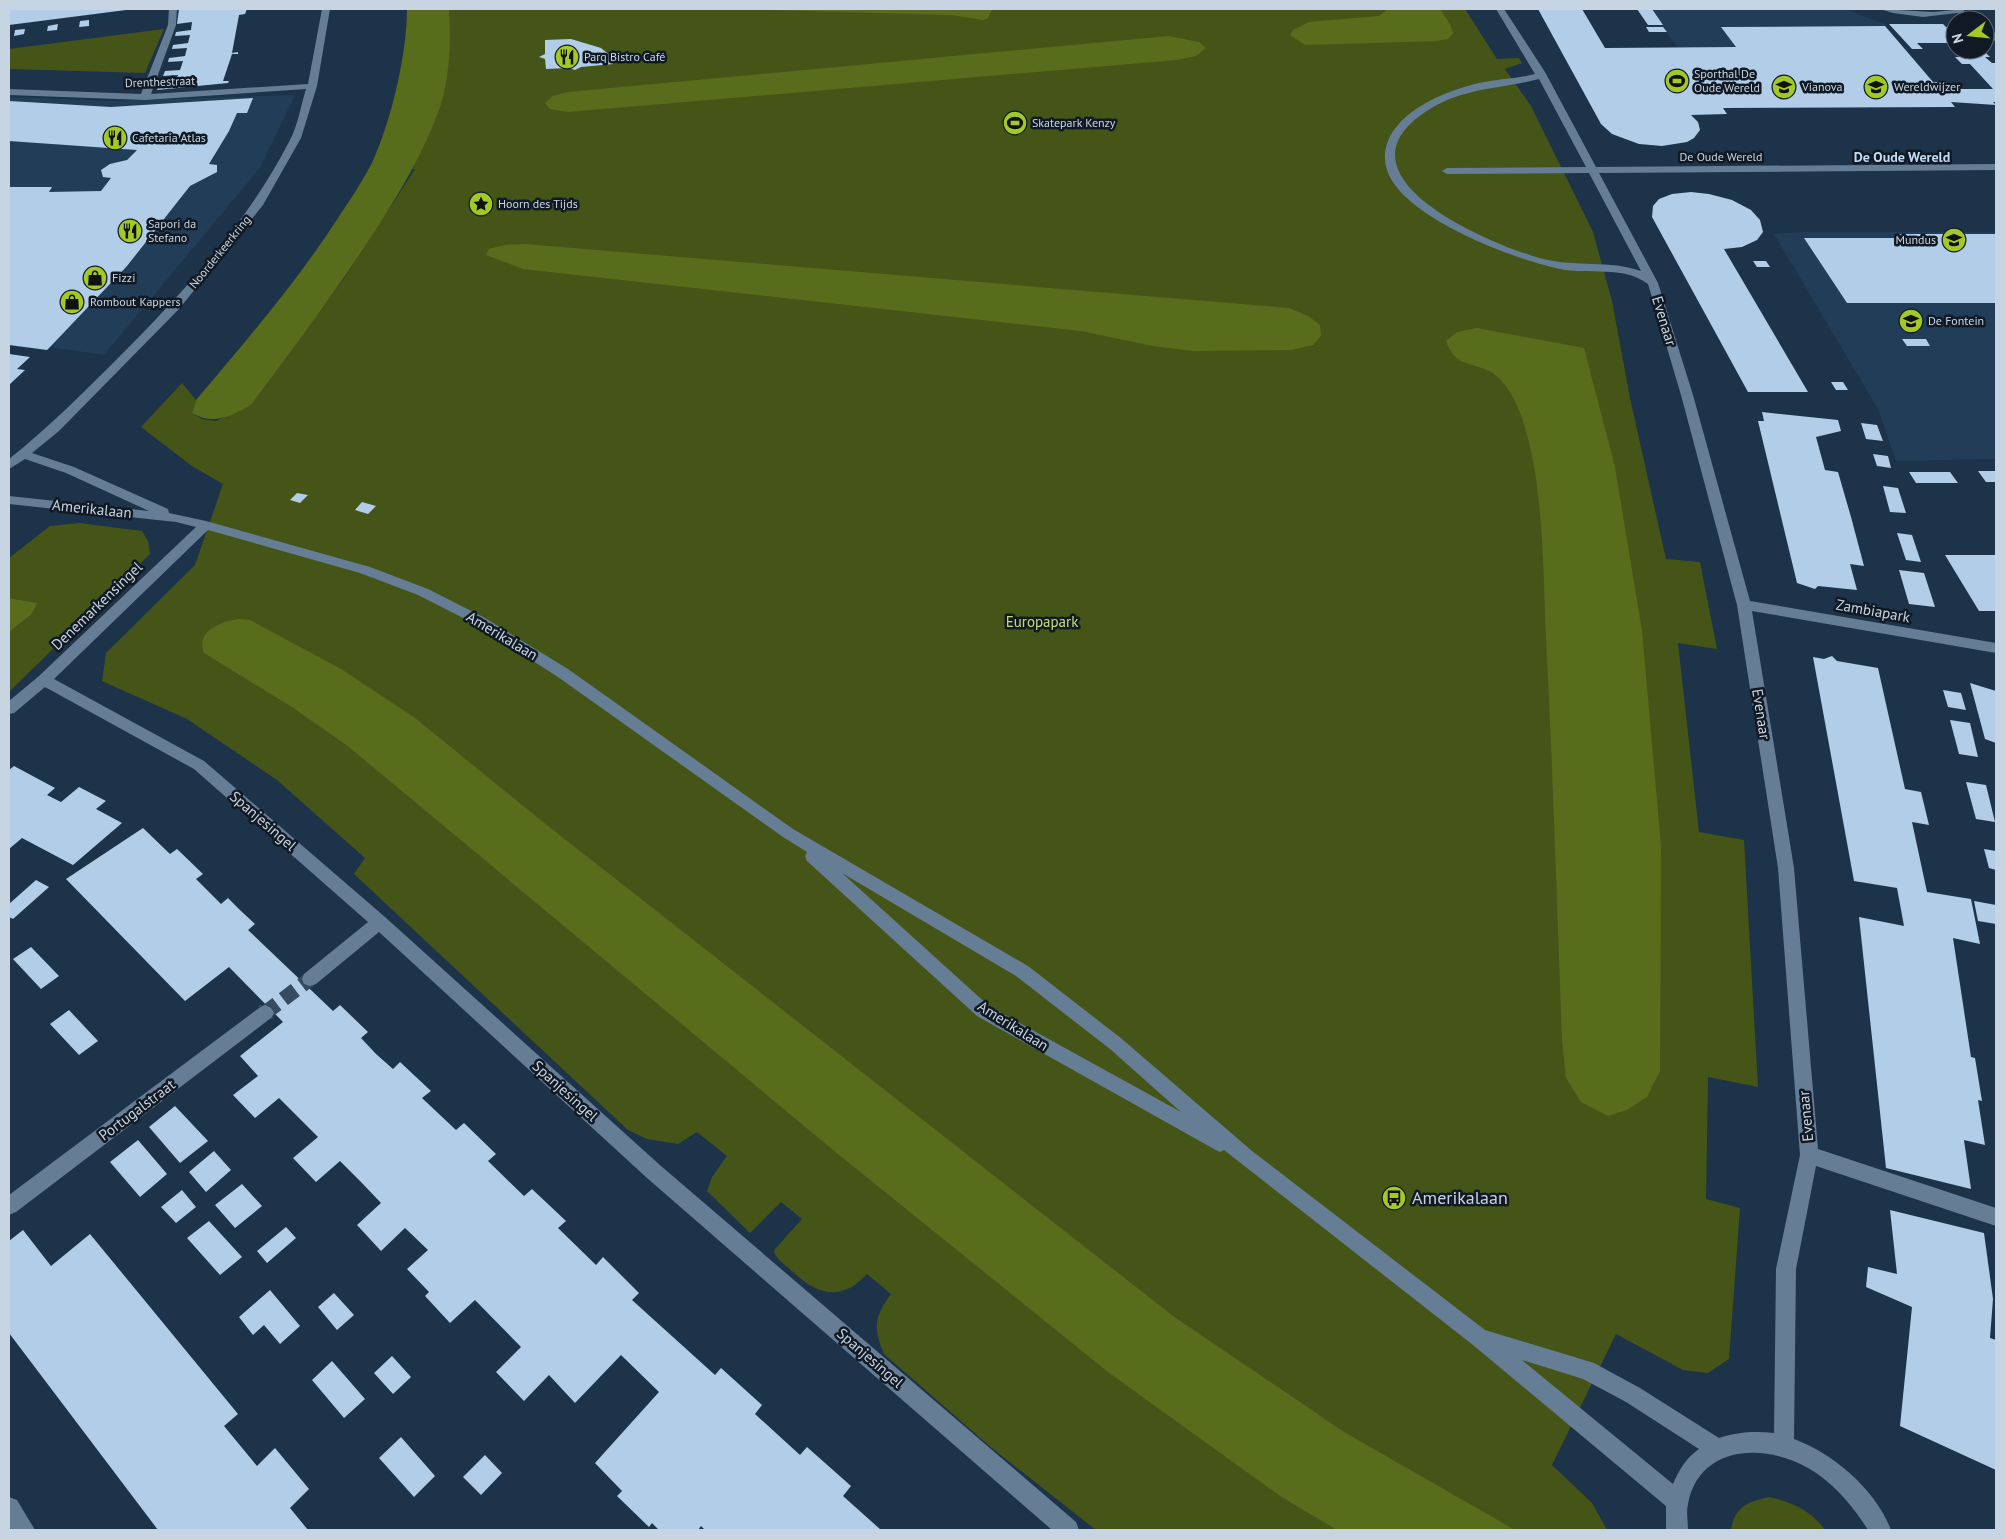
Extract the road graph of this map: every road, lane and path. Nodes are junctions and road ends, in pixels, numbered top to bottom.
1 (173, 9) edge
2 (326, 9) edge
3 (1500, 9) edge
4 (1884, 9) edge
5 (1945, 11) edge
6 (1540, 72) junction
7 (312, 86) junction
8 (9, 92) edge
9 (145, 97) junction
10 (1996, 167) edge
11 (1593, 170) junction
12 (1447, 171) dead end
13 (1653, 283) junction
14 (21, 453) junction
15 (9, 465) edge
16 (9, 500) edge
17 (176, 518) junction
18 (206, 525) junction
19 (1744, 605) junction
20 (1996, 648) edge
21 (44, 680) junction
22 (9, 709) edge
23 (788, 833) junction
24 (379, 922) junction
25 (310, 979) tunnel mouth
26 (265, 1013) tunnel mouth
27 (1809, 1156) junction
28 (1246, 1157) junction
29 (9, 1206) edge
30 (1996, 1216) edge
31 (1480, 1338) junction
32 (1784, 1446) junction
33 (1716, 1448) junction
34 (1677, 1501) junction
35 (9, 1508) edge
36 (24, 1530) edge
37 (1068, 1530) edge
38 (1677, 1530) edge
39 (1880, 1530) edge

1 - 9 street
2 - 7 street, Noorderkeerkring
3 - 6 street, Evenaar
4 - 5 street
6 - 11 street, Evenaar
6 - 13 street, Evenaar
7 - 9 street, Drenthestraat
7 - 14 street, Noorderkeerkring
8 - 9 street, Drenthestraat
10 - 11 street, De Oude Wereld
11 - 12 street, De Oude Wereld
11 - 13 street, Evenaar
13 - 19 street, Evenaar
14 - 15 street, Noorderkeerkring
14 - 17 street, Amerikalaan
16 - 17 street, Amerikalaan
17 - 18 street, Amerikalaan
18 - 21 street, Denemarkensingel
18 - 23 street, Amerikalaan
19 - 20 street, Zambiapark
19 - 27 street, Evenaar
21 - 22 street, Denemarkensingel
21 - 24 street, Spanjesingel
23 - 28 street, Amerikalaan
23 - 28 street, Amerikalaan
24 - 25 street
24 - 37 street, Spanjesingel
26 - 29 street, Portugalstraat
27 - 30 street, Evenaar
27 - 32 street, Evenaar
28 - 31 street, Amerikalaan
31 - 33 street, Amerikalaan
31 - 34 street, Amerikalaan
32 - 33 street
32 - 39 street
33 - 34 street
34 - 38 street
35 - 36 street

